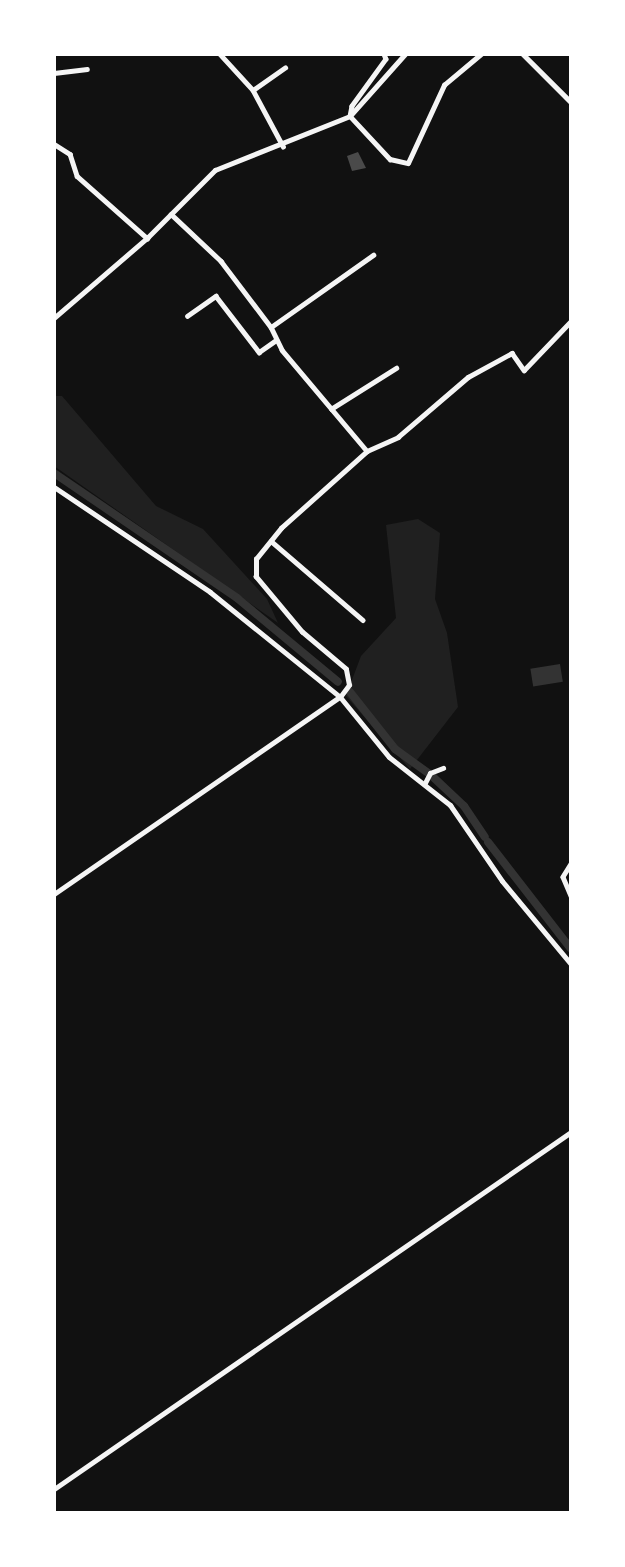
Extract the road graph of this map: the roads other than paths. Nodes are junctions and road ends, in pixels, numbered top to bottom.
1 (384, 54) edge
2 (405, 54) edge
3 (481, 54) edge
4 (523, 54) edge
5 (222, 55) edge
6 (285, 68) dead end
7 (87, 69) dead end
8 (54, 73) edge
9 (253, 90) junction
10 (571, 102) edge
11 (351, 116) junction
12 (54, 144) edge
13 (284, 146) junction
14 (172, 214) junction
15 (147, 238) junction
16 (373, 255) dead end
17 (187, 316) dead end
18 (54, 318) edge
19 (571, 321) edge
20 (271, 327) junction
21 (276, 340) junction
22 (396, 368) dead end
23 (331, 409) junction
24 (368, 451) junction
25 (54, 487) edge
26 (271, 541) junction
27 (363, 620) dead end
28 (340, 697) junction
29 (443, 768) dead end
30 (425, 783) junction
31 (571, 864) edge
32 (54, 894) edge
33 (571, 896) edge
34 (571, 964) edge
35 (571, 1132) edge
36 (54, 1489) edge

1 - 11 street
2 - 11 street
3 - 11 street
4 - 10 street
5 - 9 street
6 - 9 street
7 - 8 street
9 - 13 street
11 - 13 street
12 - 15 street
13 - 14 street
14 - 15 street
14 - 20 street
15 - 18 street
16 - 20 street
17 - 21 street
19 - 24 street
20 - 21 street
21 - 23 street
22 - 23 street
23 - 24 street
24 - 26 street
25 - 28 street
26 - 27 street
26 - 28 street
28 - 30 street
28 - 32 street
29 - 30 street
30 - 34 street
31 - 33 street
35 - 36 street

